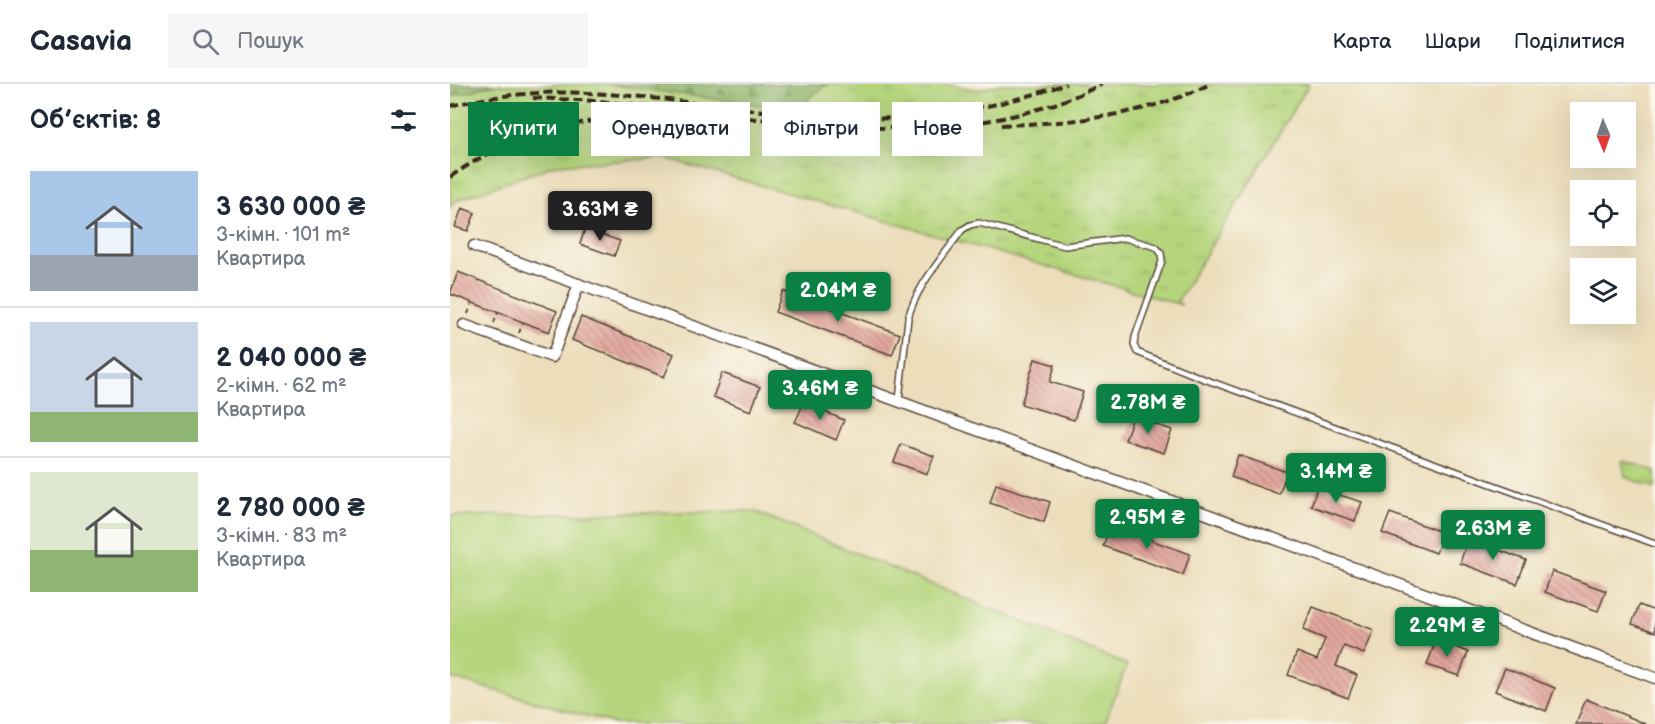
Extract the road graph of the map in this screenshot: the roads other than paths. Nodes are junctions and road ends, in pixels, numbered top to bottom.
1 (474, 246) dead end
2 (579, 284) junction
3 (464, 325) dead end
4 (899, 400) junction
5 (1655, 544) edge
6 (1655, 678) edge

1 - 2 street
2 - 3 street
2 - 4 street
4 - 5 lane
4 - 6 street

